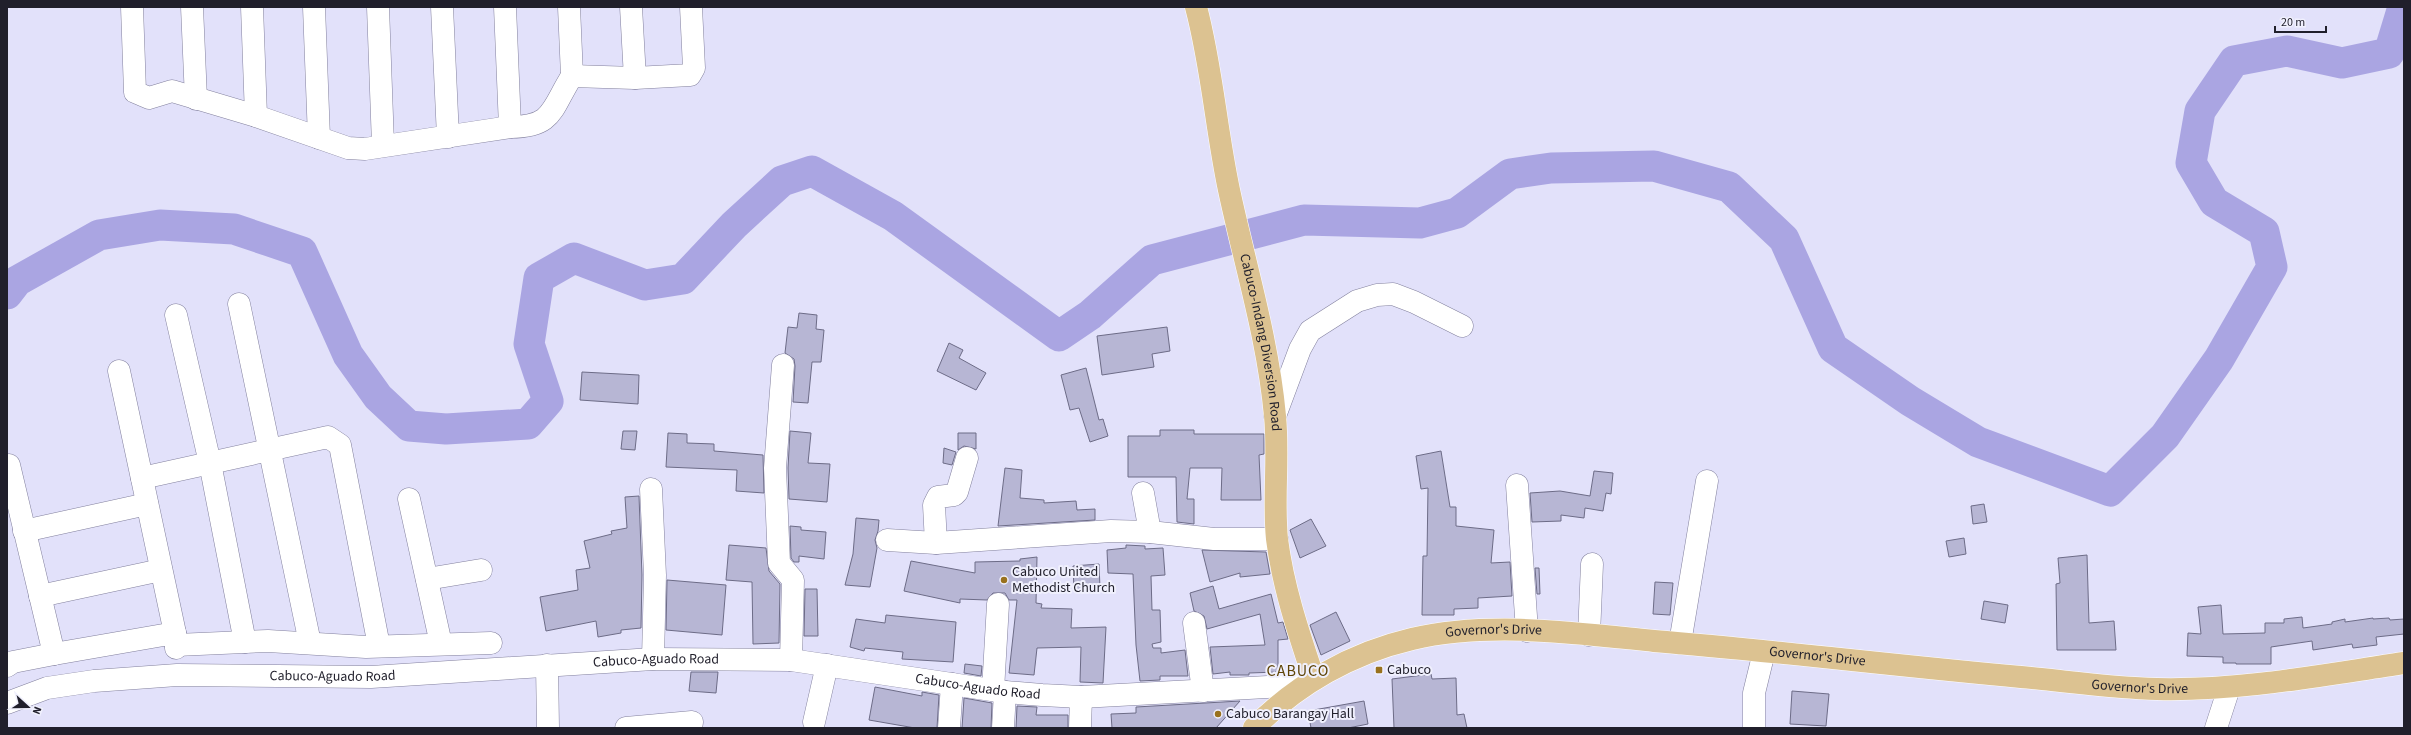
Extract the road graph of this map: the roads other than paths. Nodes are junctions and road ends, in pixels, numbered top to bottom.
1 (132, 7) edge
2 (192, 7) edge
3 (252, 7) edge
4 (314, 7) edge
5 (378, 7) edge
6 (442, 7) edge
7 (505, 7) edge
8 (569, 7) edge
9 (631, 7) edge
10 (692, 7) edge
11 (1196, 7) edge
12 (572, 76) junction
13 (635, 78) junction
14 (196, 99) junction
15 (256, 116) junction
16 (510, 127) junction
17 (448, 137) junction
18 (319, 138) junction
19 (383, 145) junction
20 (239, 304) dead end
21 (176, 315) dead end
22 (1462, 326) dead end
23 (783, 365) dead end
24 (119, 371) dead end
25 (1275, 416) junction
26 (270, 450) junction
27 (967, 458) dead end
28 (210, 463) junction
29 (9, 465) dead end
30 (142, 478) junction
31 (1707, 481) dead end
32 (1517, 485) dead end
33 (651, 490) dead end
34 (1143, 493) dead end
35 (409, 499) dead end
36 (147, 504) junction
37 (24, 531) junction
38 (1150, 532) junction
39 (1277, 539) junction
40 (887, 540) dead end
41 (936, 543) junction
42 (1592, 564) dead end
43 (161, 570) junction
44 (481, 570) dead end
45 (427, 579) junction
46 (40, 596) junction
47 (998, 604) dead end
48 (1194, 623) dead end
49 (1527, 631) junction
50 (1589, 635) junction
51 (175, 639) junction
52 (245, 642) junction
53 (310, 643) junction
54 (491, 643) dead end
55 (1680, 643) junction
56 (441, 644) junction
57 (379, 646) junction
58 (1764, 652) junction
59 (54, 654) junction
60 (653, 659) junction
61 (791, 660) junction
62 (2404, 663) edge
63 (827, 665) junction
64 (7, 666) edge
65 (547, 666) junction
66 (177, 675) junction
67 (1309, 682) junction
68 (952, 684) junction
69 (2229, 688) junction
70 (999, 691) junction
71 (1202, 691) junction
72 (1081, 697) junction
73 (7, 703) edge
74 (814, 722) dead end
75 (548, 728) edge
76 (626, 728) edge
77 (691, 728) edge
78 (949, 728) edge
79 (1003, 728) edge
80 (1080, 728) edge
81 (1254, 728) edge
82 (1754, 728) edge
83 (2216, 728) edge

1 - 14 street
2 - 14 street
3 - 15 street
4 - 18 street
5 - 19 street
6 - 17 street
7 - 16 street
8 - 12 street
9 - 13 street
10 - 13 street
11 - 25 main road, Cabuco-Indang Diversion Road
12 - 13 street
12 - 16 street
14 - 15 street
15 - 18 street
16 - 17 street
17 - 19 street
18 - 19 street
20 - 26 street
21 - 28 street
22 - 25 street
23 - 61 street
24 - 30 street
25 - 39 main road, Cabuco-Indang Diversion Road
26 - 28 street
26 - 53 street
26 - 57 street
27 - 41 street
28 - 30 street
28 - 52 street
29 - 37 street
30 - 36 street
31 - 55 street
32 - 49 street
33 - 60 street
34 - 38 street
35 - 45 street
36 - 37 street
36 - 43 street
37 - 46 street
38 - 39 street
38 - 41 street
39 - 67 main road, Cabuco-Indang Diversion Road
40 - 41 street
42 - 50 street
43 - 46 street
43 - 51 street
44 - 45 street
45 - 56 street
46 - 59 street
47 - 70 street
48 - 71 street
49 - 50 main road, Governor's Drive
49 - 67 main road, Governor's Drive
50 - 55 main road, Governor's Drive
51 - 52 street
51 - 59 street
51 - 66 street
52 - 53 street
53 - 57 street
54 - 56 street
55 - 58 main road, Governor's Drive
56 - 57 street
58 - 69 main road, Governor's Drive
58 - 82 street
59 - 64 street
60 - 61 street, Cabuco-Aguado Road
60 - 65 street, Cabuco-Aguado Road
61 - 63 street, Cabuco-Aguado Road
62 - 69 main road, Governor's Drive
63 - 68 street, Cabuco-Aguado Road
63 - 74 street
65 - 66 street, Cabuco-Aguado Road
65 - 75 street
66 - 73 street, Cabuco-Aguado Road
67 - 71 street, Cabuco-Aguado Road
67 - 81 main road, Governor's Drive
68 - 70 street, Cabuco-Aguado Road
68 - 78 street
69 - 83 street
70 - 72 street, Cabuco-Aguado Road
70 - 79 street
71 - 72 street, Cabuco-Aguado Road
72 - 80 street
76 - 77 street

